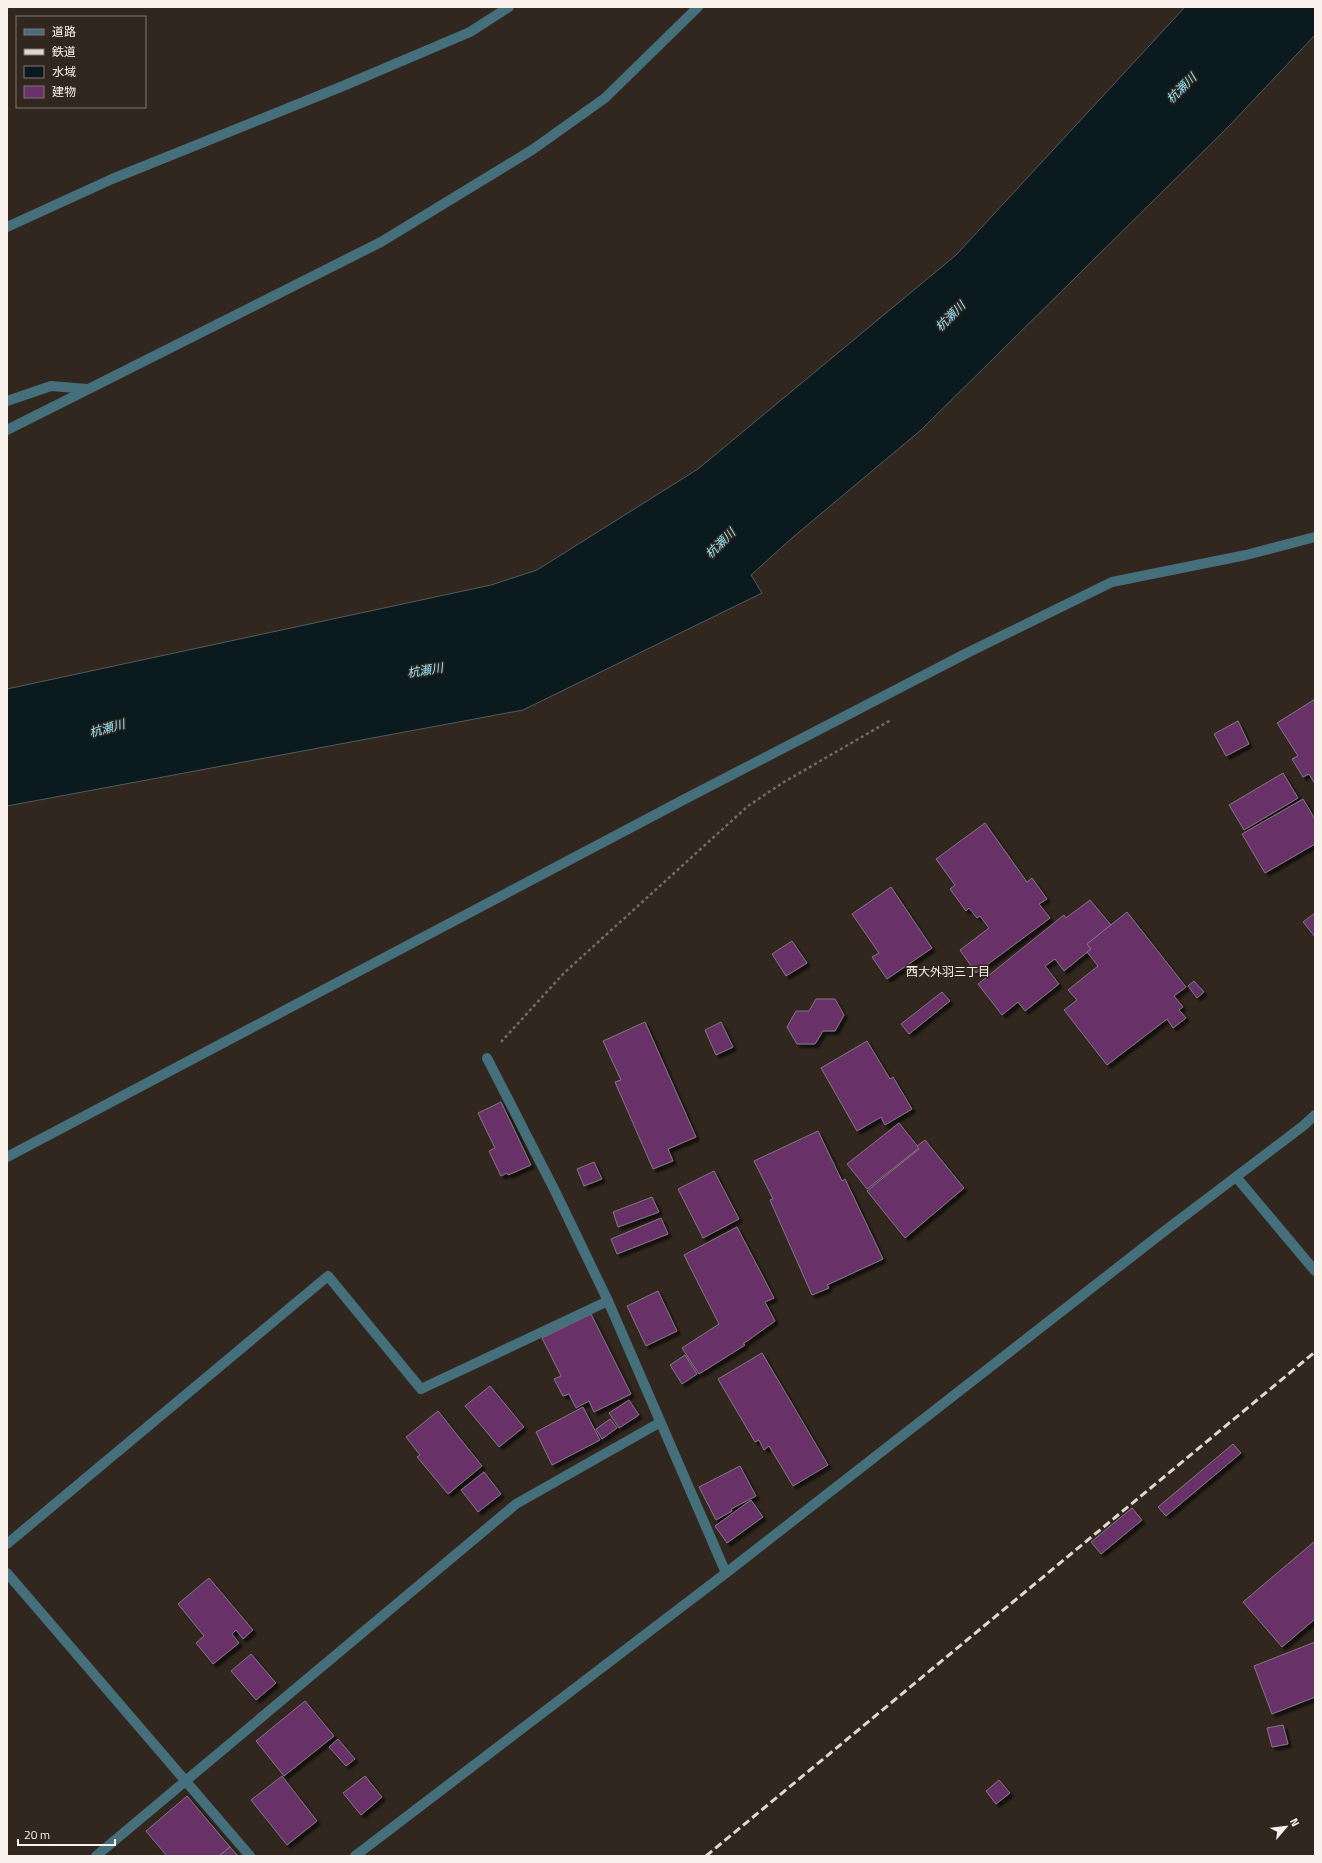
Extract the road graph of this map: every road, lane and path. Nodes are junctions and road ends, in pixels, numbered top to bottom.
1 (509, 7) edge
2 (698, 7) edge
3 (7, 227) edge
4 (87, 389) junction
5 (7, 401) edge
6 (7, 430) edge
7 (1315, 537) edge
8 (893, 718) dead end
9 (487, 1058) joint
10 (1315, 1115) edge
11 (7, 1157) edge
12 (1237, 1178) junction
13 (1315, 1271) edge
14 (608, 1301) junction
15 (659, 1423) junction
16 (7, 1544) edge
17 (7, 1573) edge
18 (726, 1573) junction
19 (186, 1781) junction
20 (96, 1856) edge
21 (250, 1856) edge
22 (355, 1856) edge

1 - 3 street
2 - 4 street
4 - 5 street
4 - 6 street
7 - 11 street
8 - 9 path
9 - 14 street
10 - 12 street
12 - 13 street
12 - 18 street
14 - 15 street
14 - 16 street
15 - 18 street
15 - 19 street
17 - 19 street
18 - 22 street
19 - 20 street
19 - 21 street

